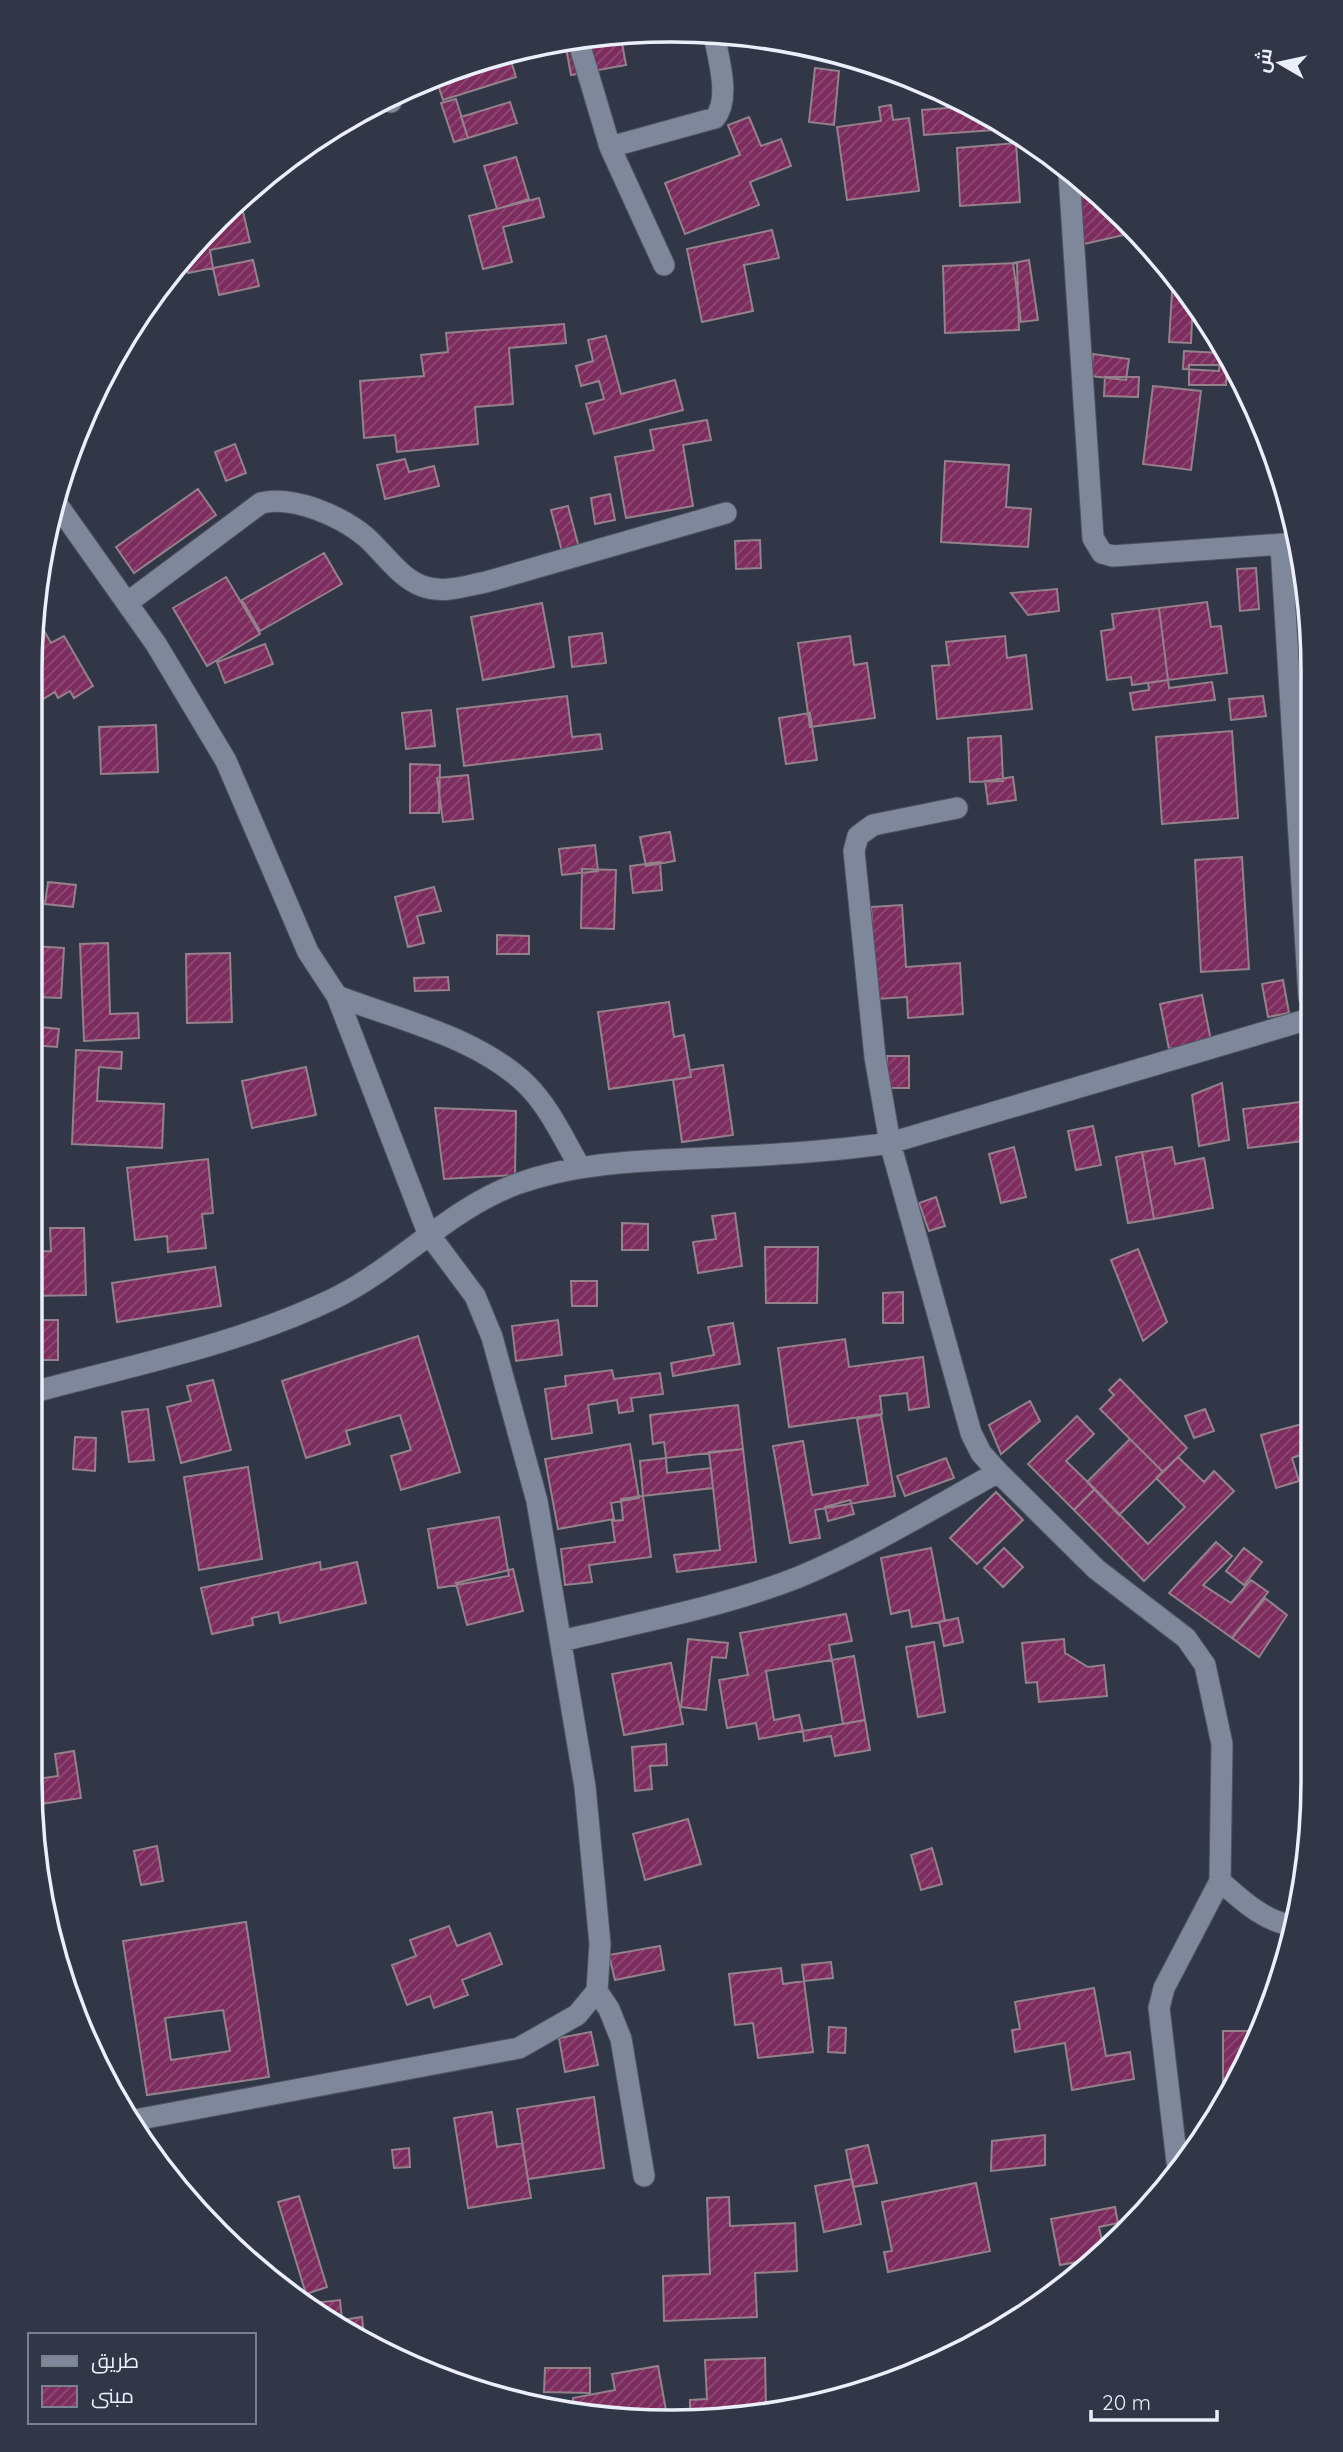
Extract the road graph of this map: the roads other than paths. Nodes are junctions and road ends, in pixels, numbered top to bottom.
1 (715, 43) edge
2 (581, 48) edge
3 (610, 148) junction
4 (1070, 184) edge
5 (664, 265) dead end
6 (62, 512) edge
7 (726, 513) dead end
8 (1288, 544) edge
9 (1289, 551) edge
10 (127, 603) junction
11 (957, 808) dead end
12 (1301, 816) edge
13 (337, 996) junction
14 (1301, 1021) edge
15 (890, 1143) junction
16 (579, 1167) junction
17 (428, 1233) junction
18 (42, 1390) edge
19 (998, 1472) junction
20 (561, 1641) junction
21 (1220, 1881) junction
22 (1284, 1924) edge
23 (597, 1991) junction
24 (141, 2119) edge
25 (1176, 2156) edge
26 (645, 2176) dead end

1 - 3 street
2 - 3 street
3 - 5 street
4 - 8 street
6 - 10 street
7 - 10 street
9 - 12 street
10 - 13 street
11 - 15 street
13 - 16 street
13 - 17 street
14 - 15 street
15 - 16 street
15 - 19 street
16 - 17 street
17 - 18 street
17 - 20 street
19 - 20 street
19 - 21 street
20 - 23 street
21 - 22 street
21 - 25 street
23 - 24 street
23 - 26 street

